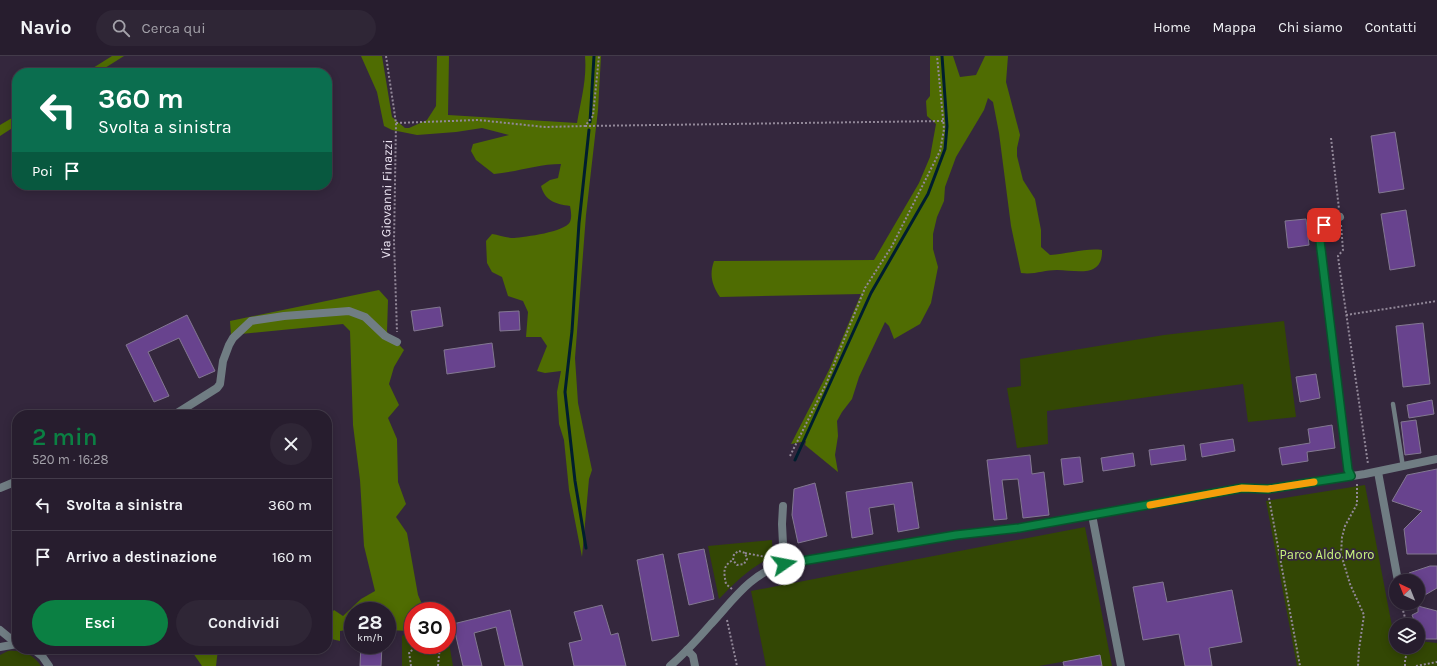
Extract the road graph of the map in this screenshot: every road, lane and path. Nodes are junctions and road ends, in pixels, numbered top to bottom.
1 (386, 56) edge
2 (599, 56) edge
3 (937, 56) edge
4 (943, 121) junction
5 (396, 123) junction
6 (585, 126) junction
7 (1331, 138) dead end
8 (1340, 216) junction
9 (1437, 301) edge
10 (1346, 315) junction
11 (397, 342) joint
12 (1393, 404) dead end
13 (182, 410) edge
14 (790, 456) dead end
15 (1437, 459) edge
16 (1403, 467) junction
17 (1367, 471) junction
18 (1378, 472) junction
19 (1351, 476) junction
20 (12, 483) edge
21 (0, 488) edge
22 (1268, 489) junction
23 (783, 506) dead end
24 (1092, 515) junction
25 (745, 553) junction
26 (733, 560) junction
27 (770, 561) dead end
28 (784, 564) junction
29 (1397, 574) edge
30 (733, 590) dead end
31 (725, 608) junction
32 (0, 630) edge
33 (12, 640) edge
34 (12, 645) edge
35 (0, 647) edge
36 (687, 650) junction
37 (39, 654) edge
38 (409, 654) edge
39 (439, 654) edge
40 (1406, 654) edge
41 (1437, 662) edge
42 (49, 666) edge
43 (411, 666) edge
44 (438, 666) edge
45 (670, 666) edge
46 (695, 666) edge
47 (737, 666) edge
48 (1121, 666) edge
49 (1300, 666) edge
50 (1358, 666) edge
51 (1405, 666) edge
52 (1416, 666) edge

1 - 5 path, Via Giovanni Finazzi
2 - 6 path
3 - 4 path
4 - 6 path
4 - 14 path
5 - 6 path
5 - 11 path, Via Giovanni Finazzi
7 - 8 path
8 - 10 path
8 - 19 street
9 - 10 path
10 - 17 path
11 - 13 street
12 - 16 lane
15 - 16 street
16 - 18 street
17 - 18 street
17 - 19 street
17 - 50 path
18 - 29 street
19 - 22 street
20 - 21 street
22 - 24 street
22 - 49 path
23 - 28 street
24 - 28 street
24 - 48 street
25 - 26 path
25 - 26 path
25 - 27 path
26 - 30 path
28 - 31 street
31 - 36 street
31 - 47 path
32 - 33 street
34 - 35 street
36 - 45 street
36 - 46 street
37 - 42 street
38 - 43 path
39 - 44 path
40 - 51 path
41 - 52 path

